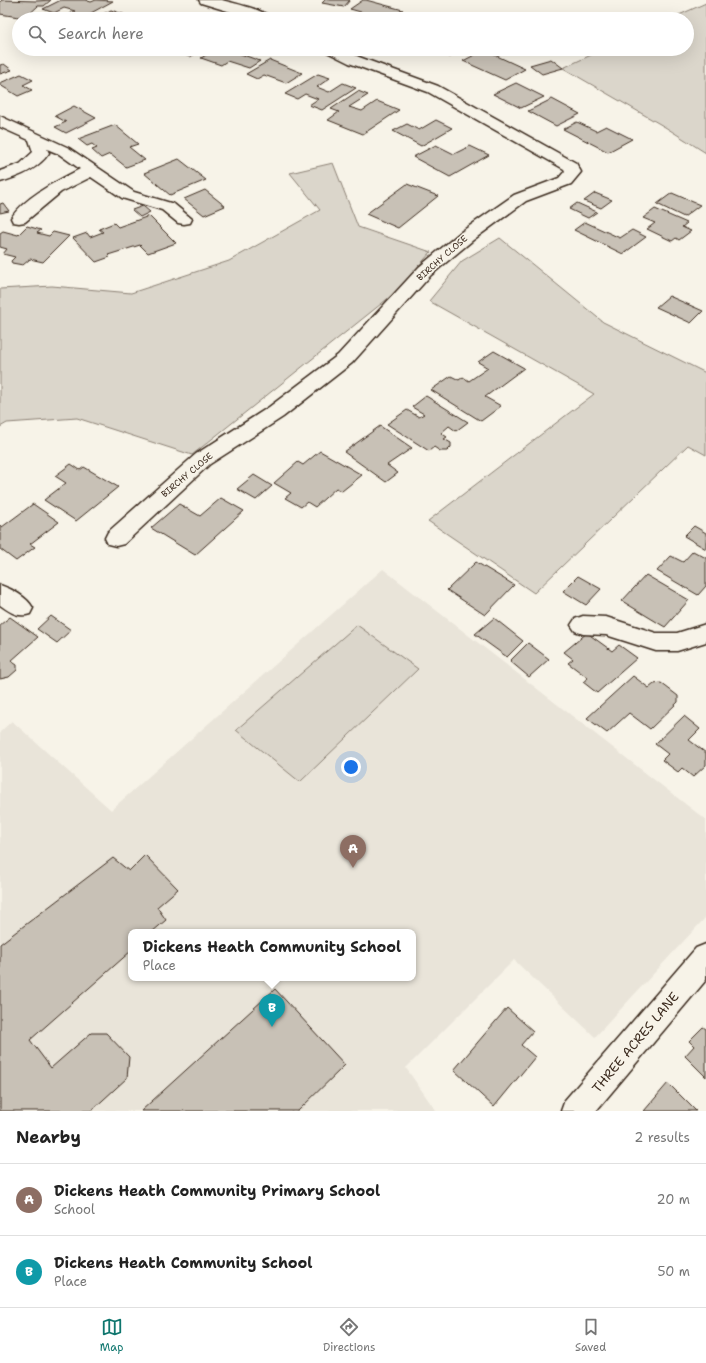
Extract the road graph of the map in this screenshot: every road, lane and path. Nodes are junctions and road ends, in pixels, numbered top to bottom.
1 (206, 0) edge
2 (248, 12) edge
3 (346, 56) edge
4 (0, 122) edge
5 (35, 137) junction
6 (91, 170) junction
7 (0, 177) edge
8 (19, 218) dead end
9 (184, 219) dead end
10 (116, 538) dead end
11 (0, 594) edge
12 (22, 608) dead end
13 (583, 625) dead end
14 (706, 632) edge
15 (702, 971) edge
16 (576, 1111) edge

1 - 2 street
3 - 10 street, BIRCHY CLOSE
4 - 5 street
5 - 6 street
5 - 7 street
6 - 8 street
6 - 9 street
11 - 12 street
13 - 14 street
15 - 16 street, THREE ACRES LANE

